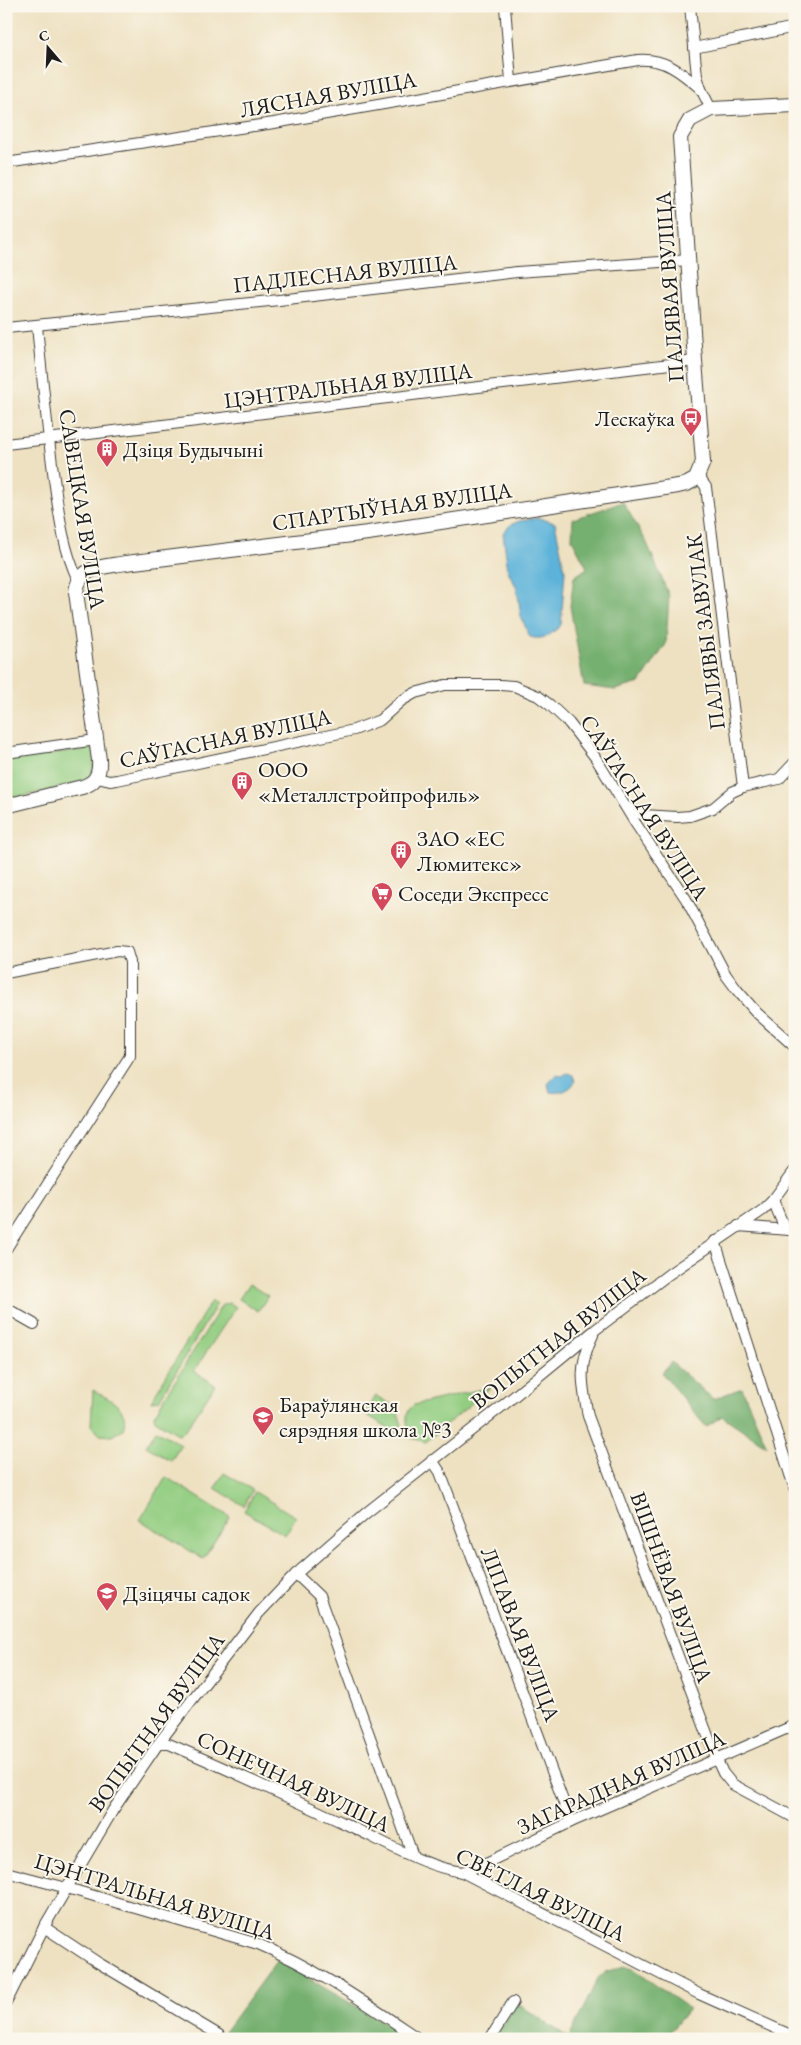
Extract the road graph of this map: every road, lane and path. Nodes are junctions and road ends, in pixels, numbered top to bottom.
1 (506, 6) edge
2 (690, 6) edge
3 (795, 26) edge
4 (694, 48) junction
5 (510, 81) junction
6 (701, 89) junction
7 (795, 105) edge
8 (705, 112) junction
9 (6, 163) edge
10 (689, 260) junction
11 (37, 326) junction
12 (6, 328) edge
13 (695, 361) junction
14 (49, 440) junction
15 (6, 444) edge
16 (698, 476) junction
17 (78, 580) junction
18 (96, 740) junction
19 (6, 753) edge
20 (795, 762) edge
21 (94, 781) junction
22 (743, 787) junction
23 (6, 806) edge
24 (627, 808) junction
25 (6, 973) edge
26 (795, 1047) edge
27 (795, 1170) edge
28 (773, 1200) junction
29 (738, 1226) junction
30 (792, 1230) edge
31 (715, 1241) junction
32 (6, 1249) edge
33 (6, 1308) edge
34 (34, 1324) dead end
35 (596, 1330) junction
36 (432, 1460) junction
37 (795, 1490) edge
38 (296, 1574) junction
39 (795, 1726) edge
40 (158, 1744) junction
41 (717, 1760) junction
42 (795, 1818) edge
43 (572, 1822) junction
44 (413, 1856) junction
45 (6, 1872) edge
46 (462, 1872) junction
47 (67, 1888) junction
48 (44, 1927) junction
49 (513, 2002) dead end
50 (6, 2003) edge
51 (219, 2035) dead end
52 (795, 2037) edge
53 (419, 2039) edge
54 (490, 2039) edge

1 - 5 street
2 - 4 street
3 - 4 street
4 - 6 street
5 - 6 street, ЛЯСНАЯ ВУЛІЦА
5 - 9 street, ЛЯСНАЯ ВУЛІЦА
6 - 8 street
7 - 8 main road
8 - 10 main road, ПАЛЯВАЯ ВУЛІЦА
10 - 11 street, ПАДЛЕСНАЯ ВУЛІЦА
10 - 13 main road, ПАЛЯВАЯ ВУЛІЦА
11 - 12 street, ПАДЛЕСНАЯ ВУЛІЦА
11 - 14 street, САВЕЦКАЯ ВУЛІЦА
13 - 14 street, ЦЭНТРАЛЬНАЯ ВУЛІЦА
13 - 16 main road, ПАЛЯВАЯ ВУЛІЦА
14 - 15 street, ЦЭНТРАЛЬНАЯ ВУЛІЦА
14 - 17 street, САВЕЦКАЯ ВУЛІЦА
16 - 17 main road, СПАРТЫЎНАЯ ВУЛІЦА
16 - 22 street, ПАЛЯВЫ ЗАВУЛАК
17 - 18 main road, САВЕЦКАЯ ВУЛІЦА
18 - 19 street
18 - 21 main road, САВЕЦКАЯ ВУЛІЦА
20 - 22 street
21 - 23 main road
21 - 24 street, САЎГАСНАЯ ВУЛІЦА
22 - 24 street
24 - 26 street, САЎГАСНАЯ ВУЛІЦА
25 - 32 street
27 - 28 street, ВОПЫТНАЯ ВУЛІЦА
28 - 29 street, ВОПЫТНАЯ ВУЛІЦА
28 - 30 street
29 - 30 street
29 - 31 street, ВОПЫТНАЯ ВУЛІЦА
31 - 35 street, ВОПЫТНАЯ ВУЛІЦА
31 - 37 street
33 - 34 street
35 - 36 street, ВОПЫТНАЯ ВУЛІЦА
35 - 41 street, ВІШНЁВАЯ ВУЛІЦА
36 - 38 street, ВОПЫТНАЯ ВУЛІЦА
36 - 43 street, ЛІПАВАЯ ВУЛІЦА
38 - 40 street, ВОПЫТНАЯ ВУЛІЦА
38 - 44 street
39 - 41 street, ЗАГАРАДНАЯ ВУЛІЦА
40 - 44 street, СОНЕЧНАЯ ВУЛІЦА
40 - 47 street, ВОПЫТНАЯ ВУЛІЦА
41 - 42 street, ВІШНЁВАЯ ВУЛІЦА
41 - 43 street, ЗАГАРАДНАЯ ВУЛІЦА
43 - 46 street, ЗАГАРАДНАЯ ВУЛІЦА
44 - 46 street, СВЕТЛАЯ ВУЛІЦА
45 - 47 street, ЦЭНТРАЛЬНАЯ ВУЛІЦА
46 - 52 street, СВЕТЛАЯ ВУЛІЦА
47 - 48 street
47 - 53 street, ЦЭНТРАЛЬНАЯ ВУЛІЦА
48 - 50 street
48 - 51 street
49 - 54 street

